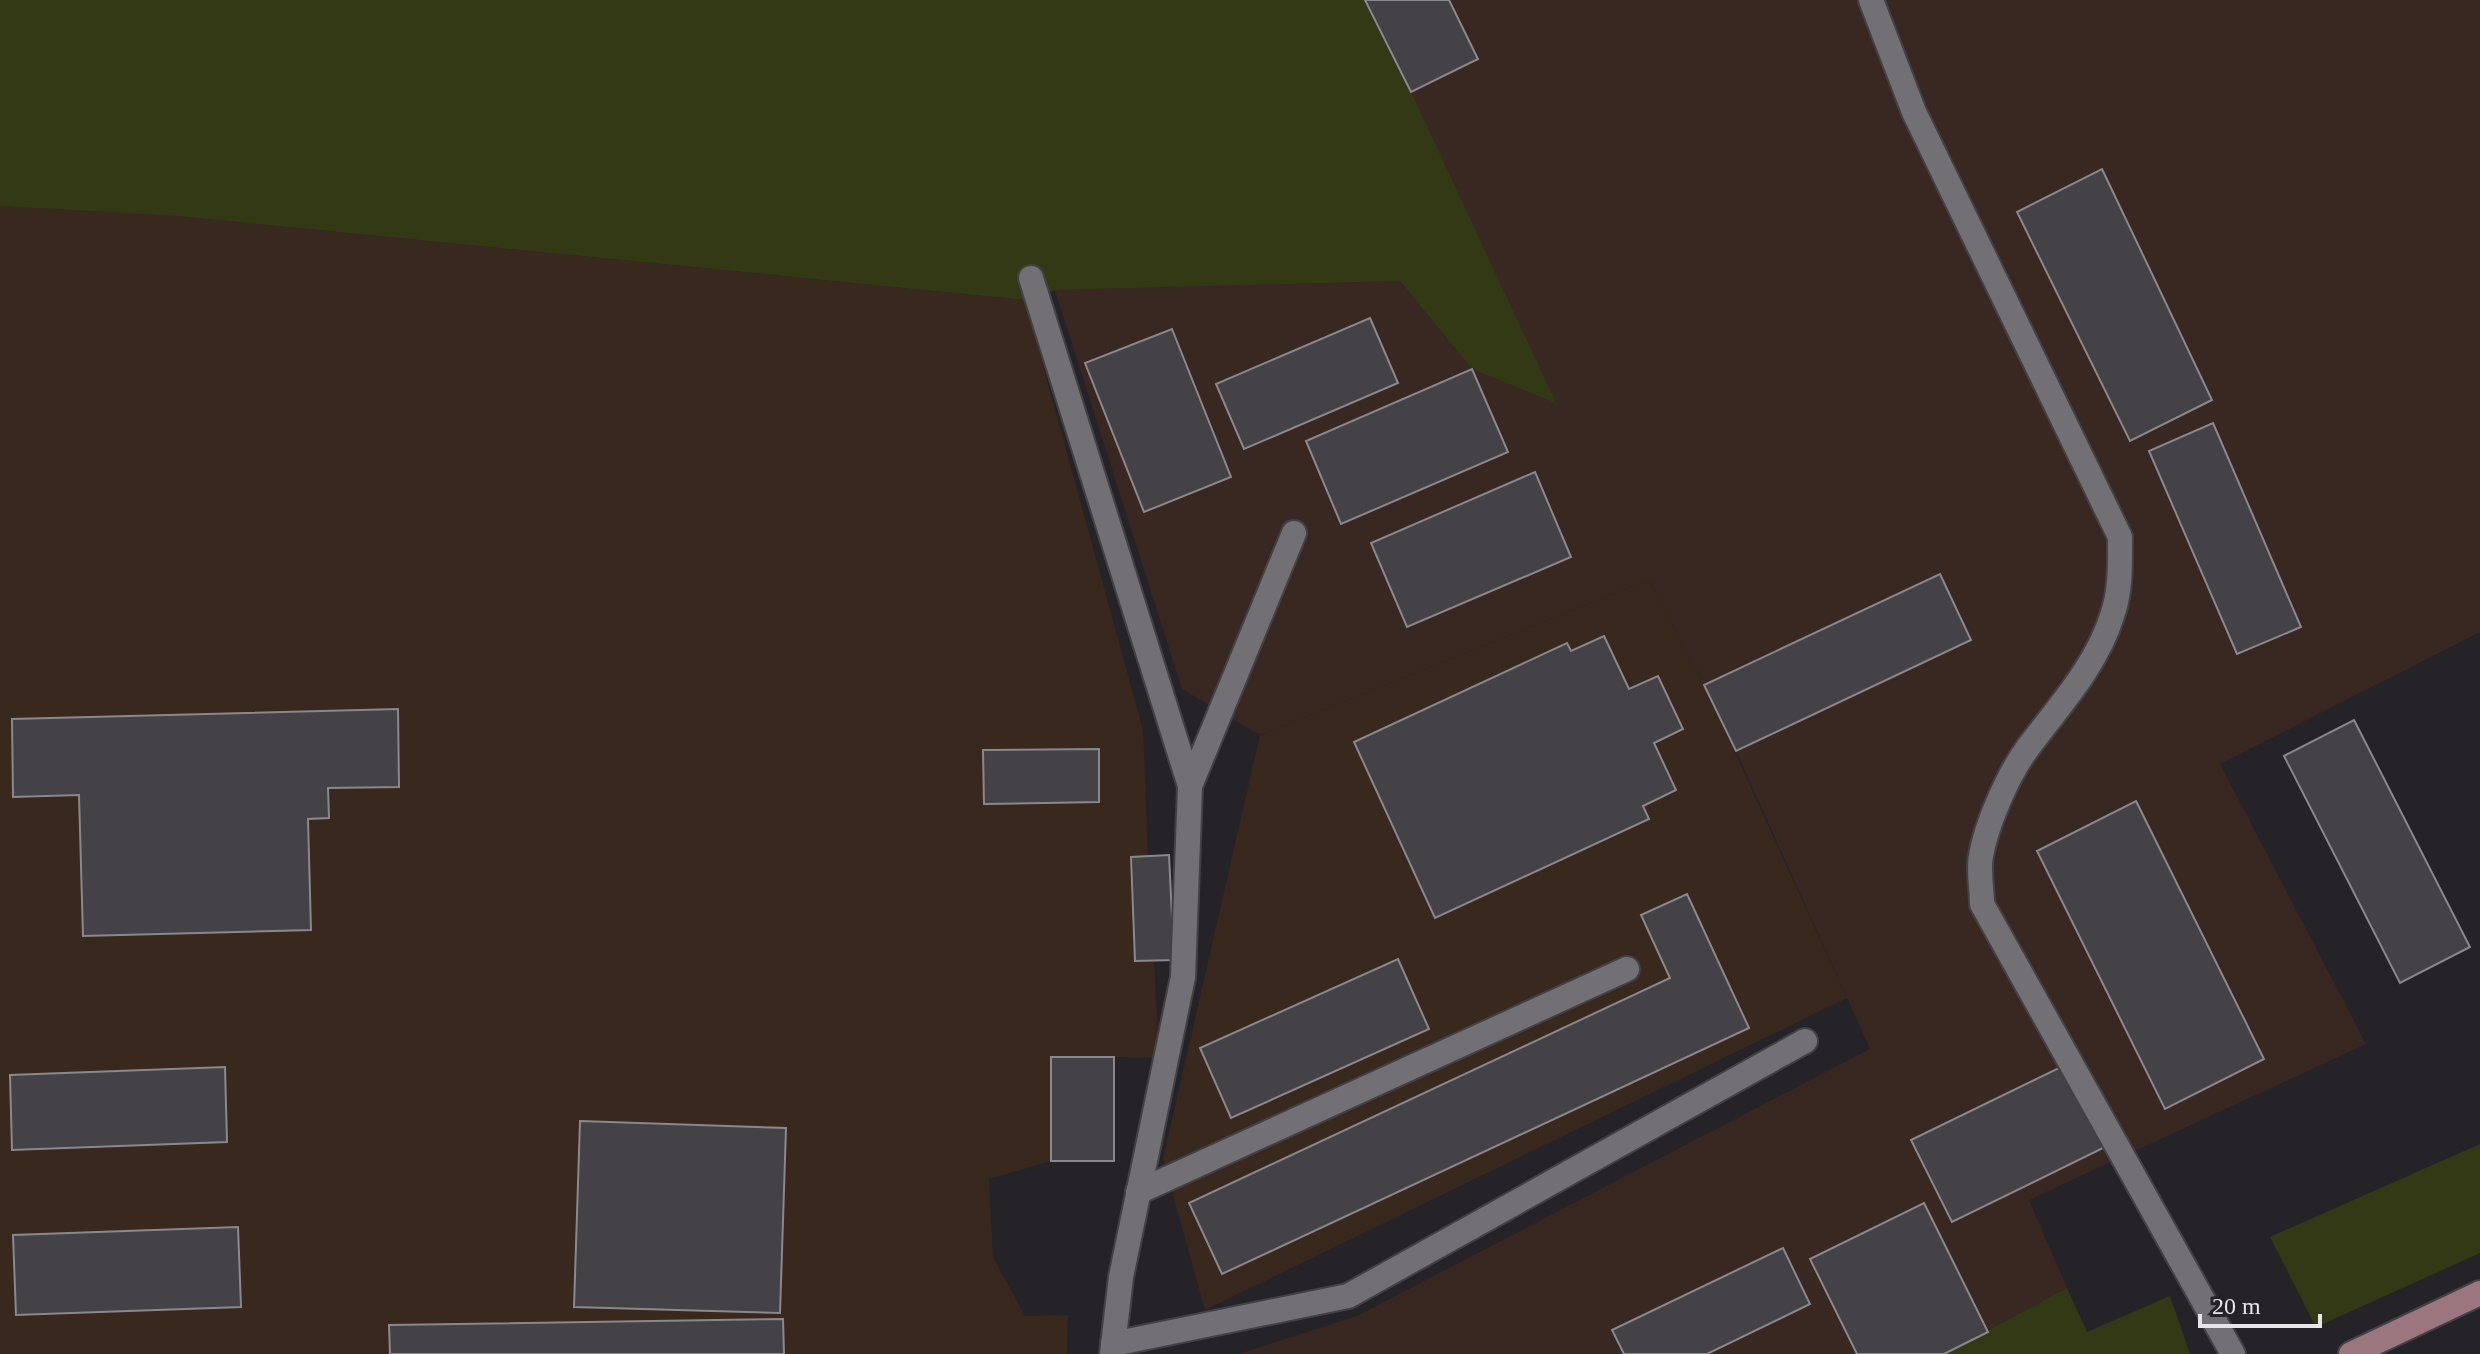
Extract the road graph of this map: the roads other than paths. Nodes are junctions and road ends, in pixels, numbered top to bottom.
1 (1871, 0) edge
2 (1031, 278) dead end
3 (1294, 533) dead end
4 (1190, 786) junction
5 (1627, 969) dead end
6 (1805, 1041) dead end
7 (1138, 1192) junction
8 (2480, 1293) edge
9 (1113, 1349) edge
10 (2233, 1354) edge
11 (2351, 1354) edge

1 - 10 lane
2 - 4 lane
3 - 4 lane
4 - 7 lane
5 - 7 lane
6 - 9 lane
7 - 9 lane
8 - 11 main road

